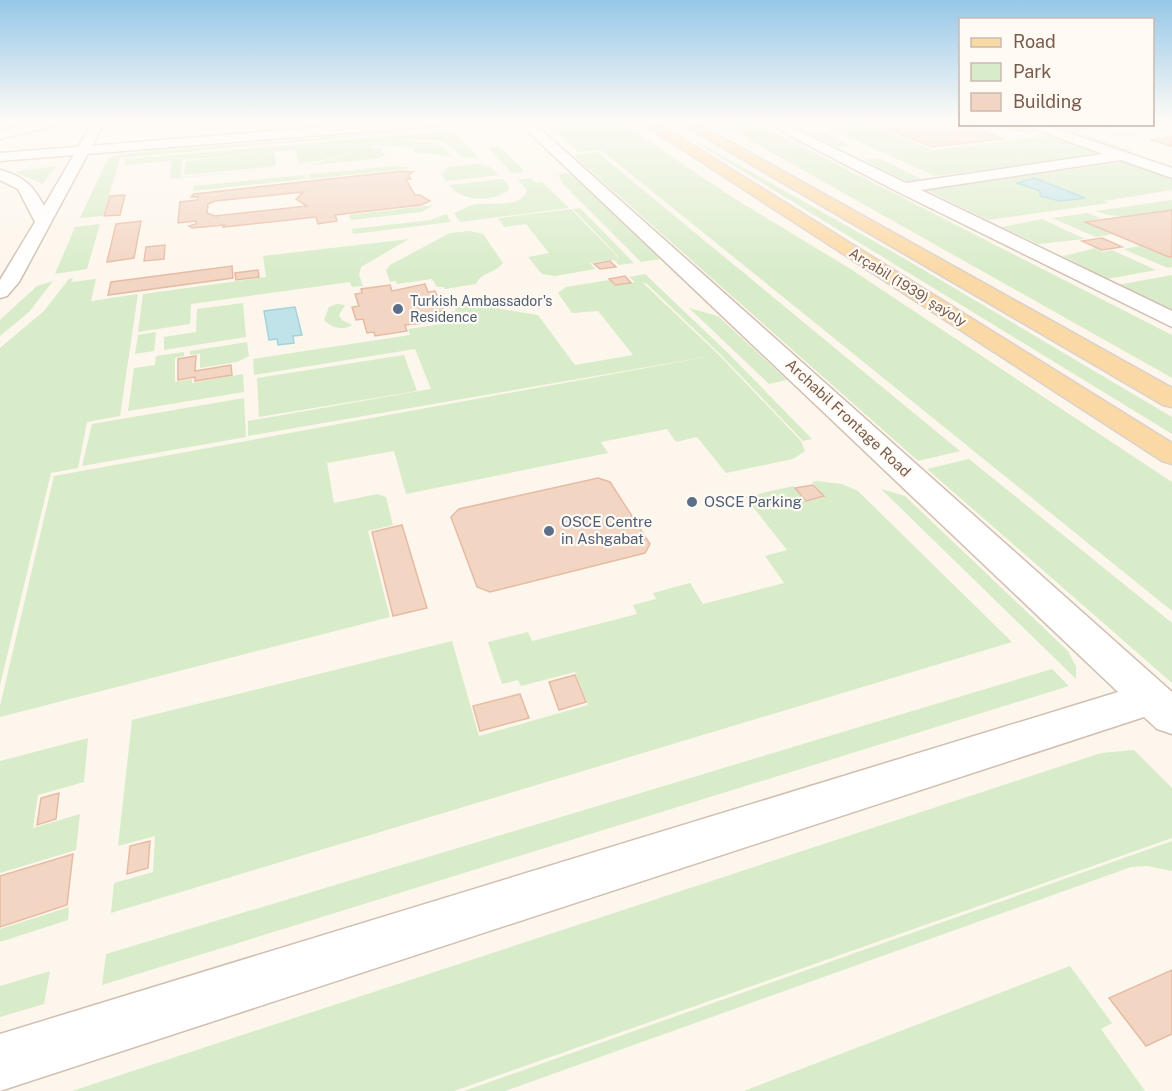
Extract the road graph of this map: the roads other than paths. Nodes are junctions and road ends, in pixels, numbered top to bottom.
1 (72, 171) edge
2 (577, 171) edge
3 (718, 171) edge
4 (774, 171) edge
5 (794, 171) edge
6 (868, 171) edge
7 (1019, 171) edge
8 (0, 174) edge
9 (902, 188) junction
10 (45, 222) junction
11 (878, 229) junction
12 (3, 286) edge
13 (1172, 320) edge
14 (1172, 399) edge
15 (1172, 455) edge
16 (1161, 708) edge
17 (0, 1063) edge

1 - 10 street
2 - 16 street, Archabil Frontage Road
3 - 15 main road, Arçabil (1939) şaýoly
4 - 11 main road
5 - 11 main road
6 - 9 street
7 - 9 street
8 - 10 street
9 - 13 street
10 - 12 street
11 - 14 main road
16 - 17 street

